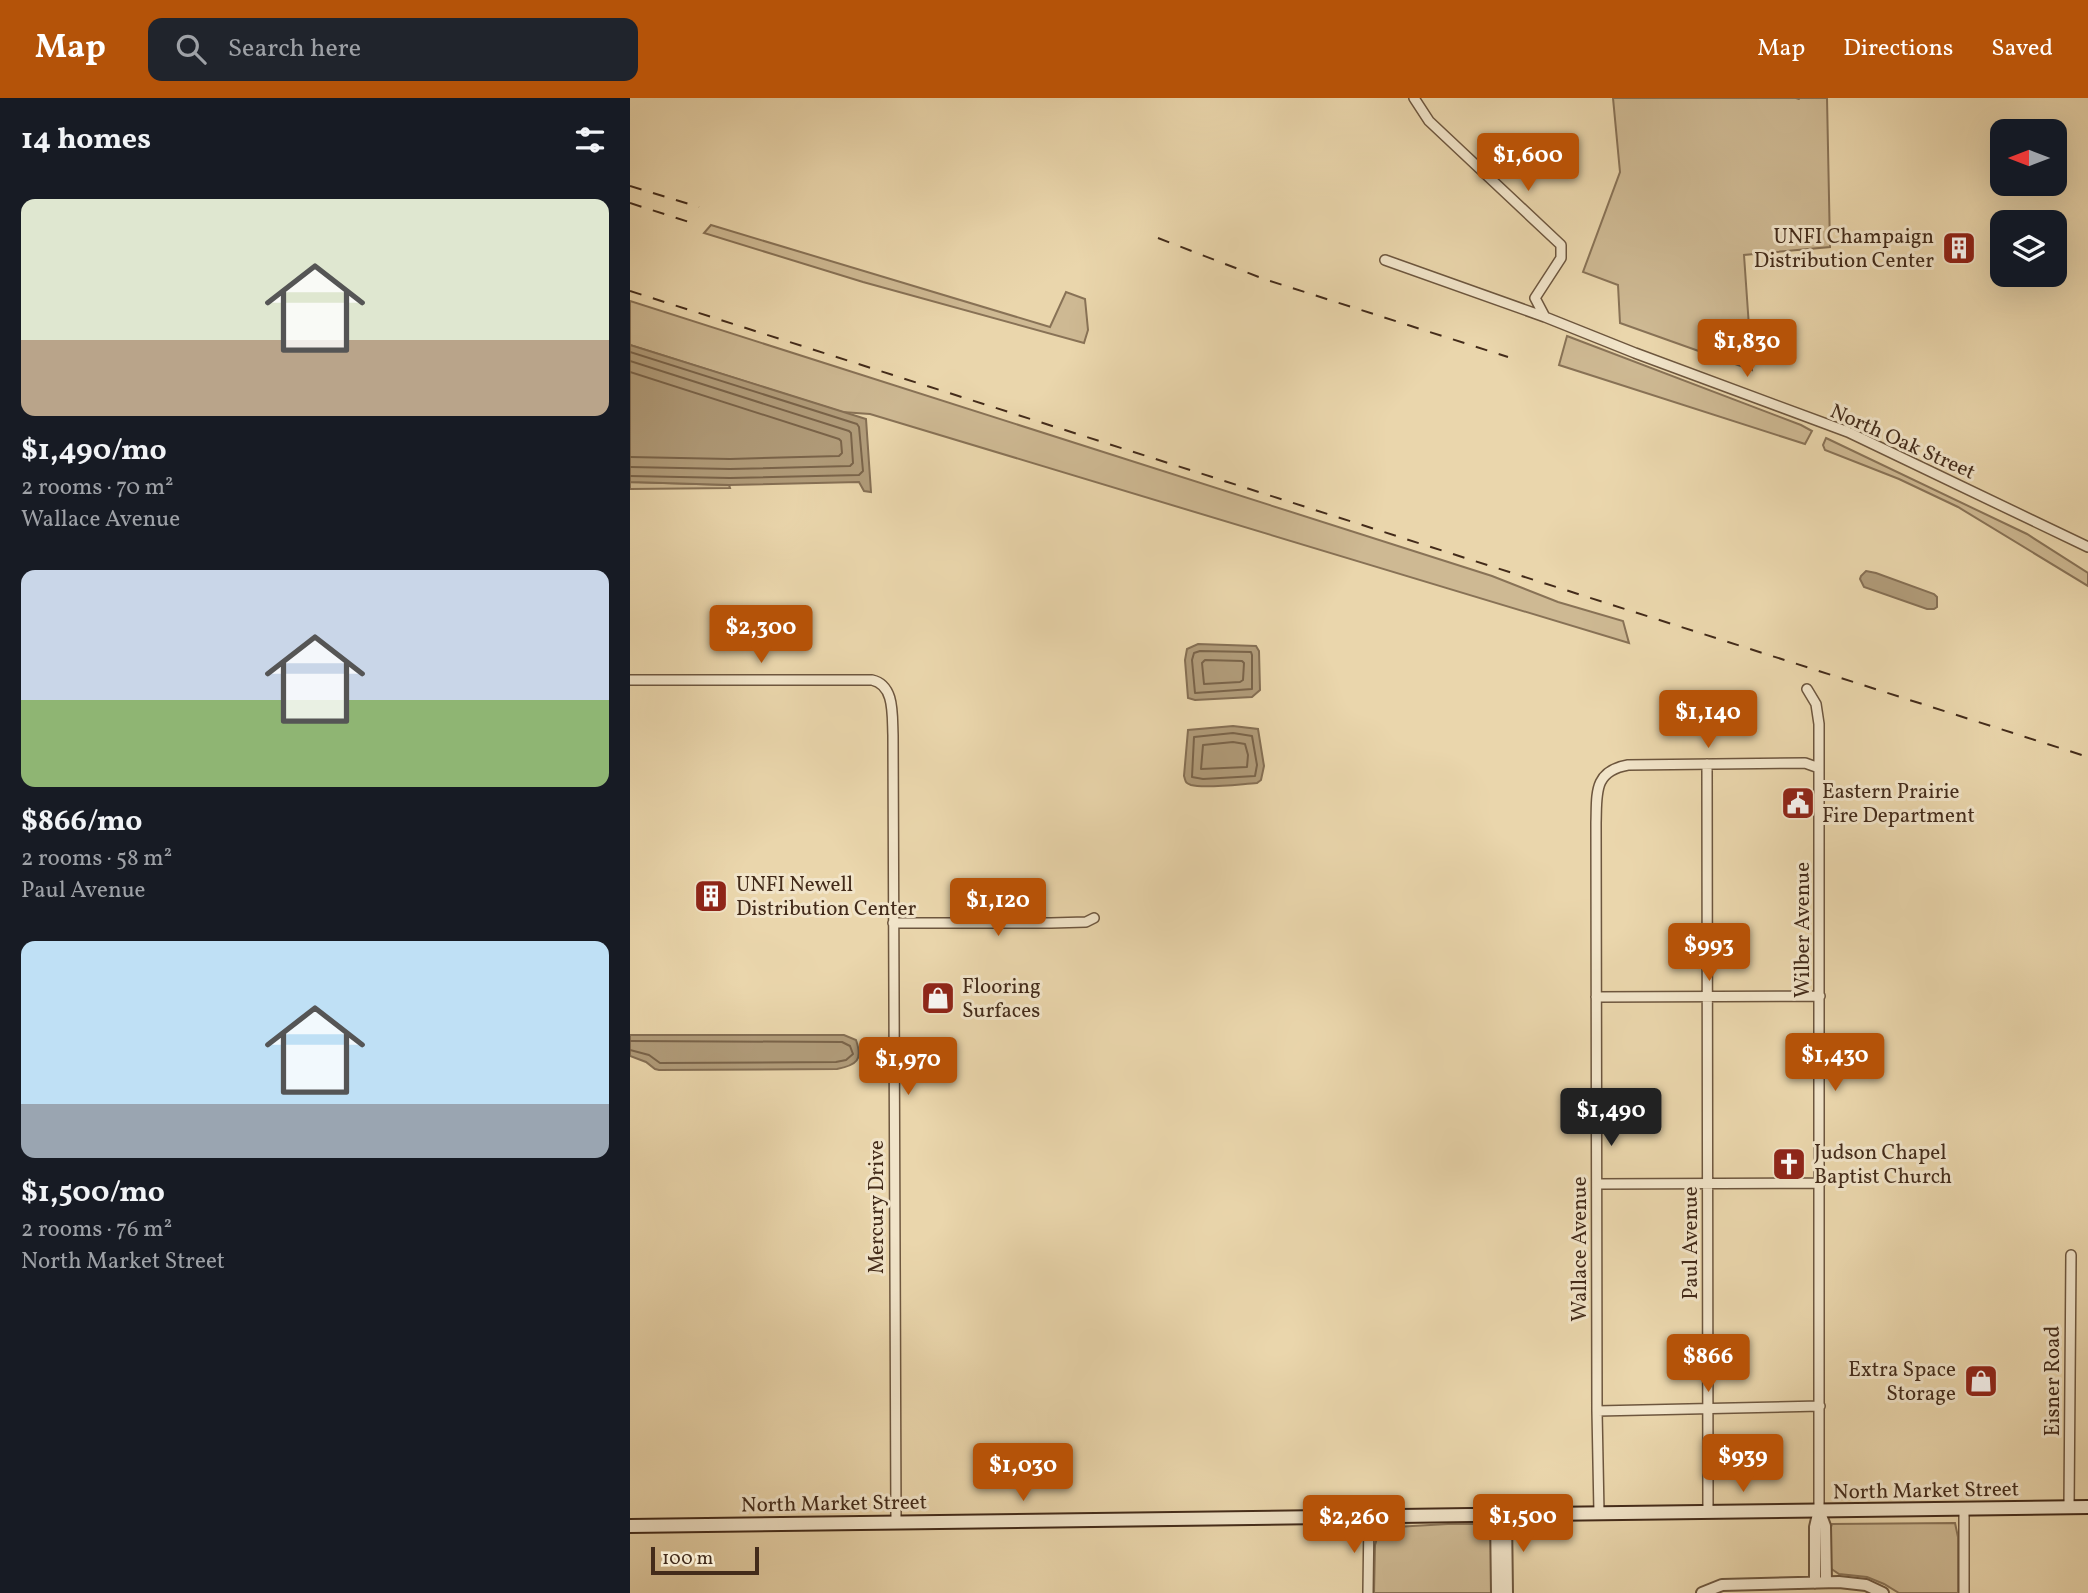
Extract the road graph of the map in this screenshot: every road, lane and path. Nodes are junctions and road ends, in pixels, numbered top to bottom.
1 (1415, 98) edge
2 (1385, 260) dead end
3 (1545, 317) junction
4 (2088, 547) edge
5 (630, 680) edge
6 (1807, 689) dead end
7 (1707, 764) junction
8 (1819, 768) junction
9 (1094, 918) dead end
10 (893, 923) junction
11 (1820, 996) junction
12 (1596, 997) junction
13 (1708, 998) junction
14 (1820, 1183) junction
15 (1597, 1184) junction
16 (1708, 1184) junction
17 (2071, 1255) dead end
18 (1820, 1406) junction
19 (1707, 1409) junction
20 (1597, 1411) junction
21 (2088, 1507) edge
22 (2069, 1508) junction
23 (1964, 1509) junction
24 (1819, 1510) junction
25 (1708, 1511) junction
26 (1599, 1513) junction
27 (1501, 1515) junction
28 (1369, 1516) junction
29 (896, 1521) junction
30 (630, 1526) edge
31 (1820, 1582) junction
32 (1368, 1593) edge
33 (1497, 1593) edge
34 (1507, 1593) edge
35 (1702, 1593) edge
36 (1883, 1593) edge
37 (1964, 1593) edge

1 - 3 street
2 - 3 street, North Oak Street
3 - 4 street, North Oak Street
5 - 10 street, Mercury Drive
6 - 8 street, Wilber Avenue
7 - 8 street
7 - 12 street, Wallace Avenue
7 - 13 street, Paul Avenue
8 - 11 street, Wilber Avenue
9 - 10 street
10 - 29 street, Mercury Drive
11 - 13 street
11 - 14 street, Wilber Avenue
12 - 13 street
12 - 15 street, Wallace Avenue
13 - 16 street, Paul Avenue
14 - 16 street
14 - 18 street, Wilber Avenue
15 - 16 street
15 - 20 street, Wallace Avenue
16 - 19 street, Paul Avenue
17 - 22 street, Eisner Road
18 - 19 street
18 - 24 street, Wilber Avenue
19 - 20 street
19 - 25 street, Paul Avenue
20 - 26 street, Wallace Avenue
21 - 22 main road, North Market Street
22 - 23 main road, North Market Street
23 - 24 main road, North Market Street
23 - 37 street
24 - 25 main road, North Market Street
24 - 31 street
25 - 26 main road, North Market Street
26 - 27 main road, North Market Street
27 - 28 main road, North Market Street
27 - 33 street
27 - 34 street
28 - 29 main road, North Market Street
28 - 32 street
29 - 30 main road, North Market Street
31 - 35 street
31 - 36 street

